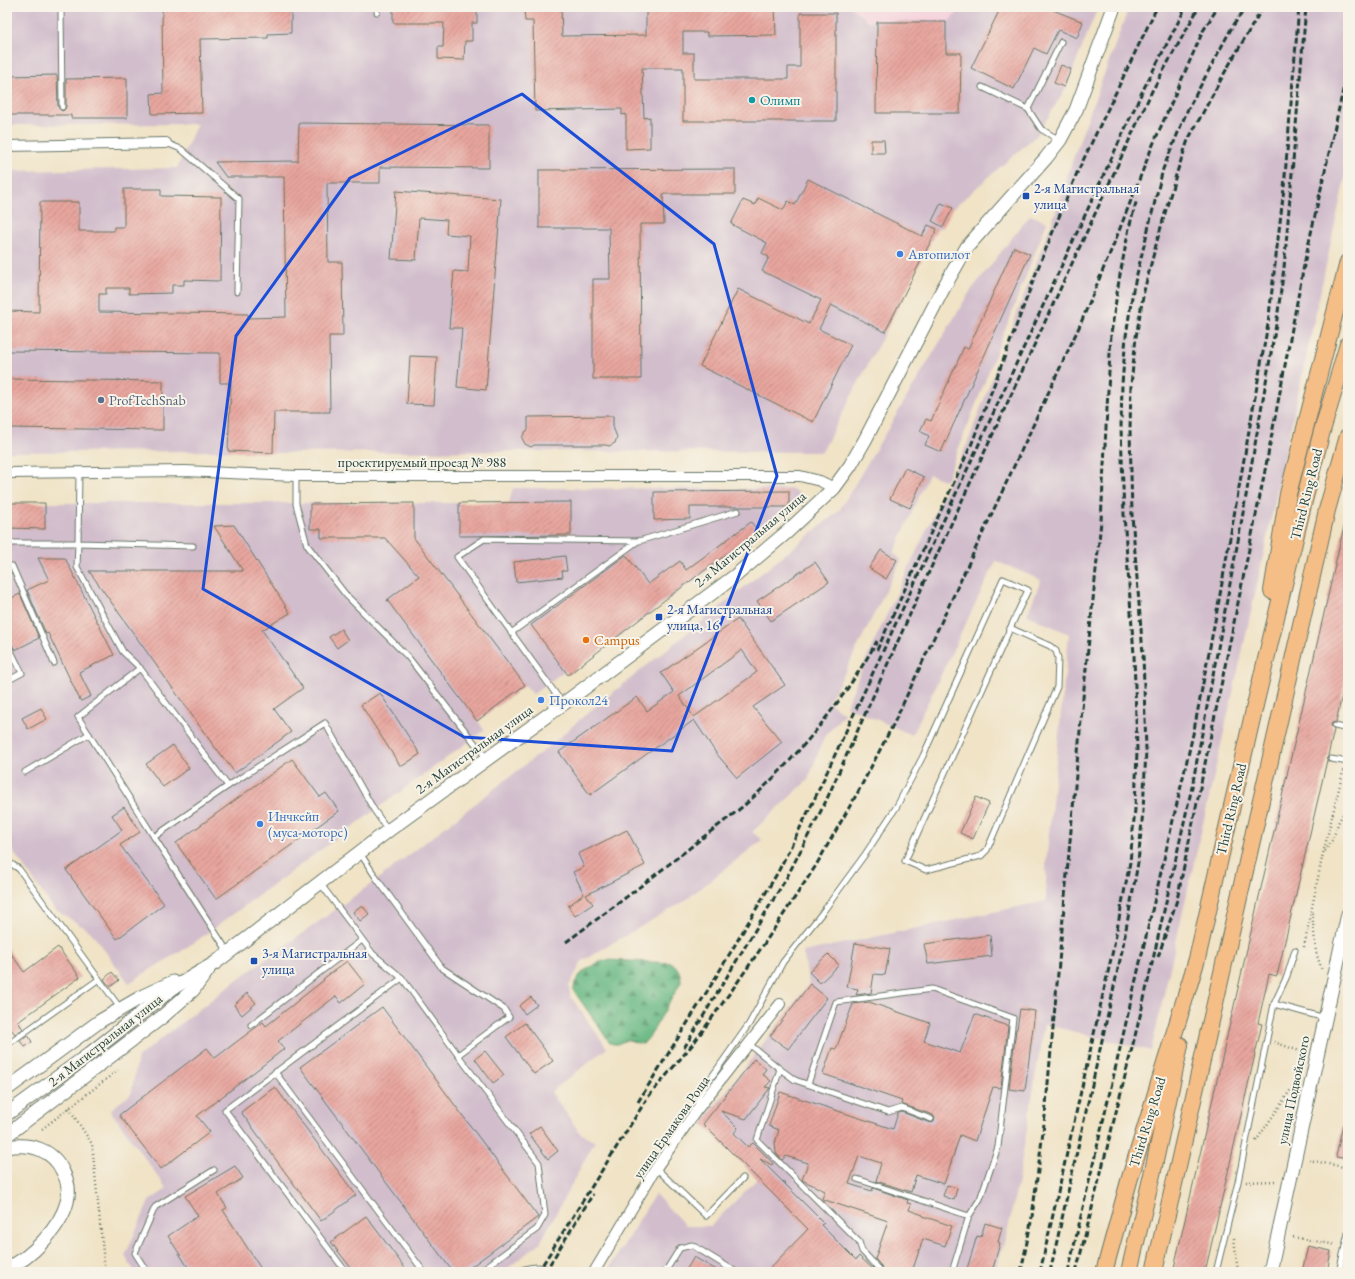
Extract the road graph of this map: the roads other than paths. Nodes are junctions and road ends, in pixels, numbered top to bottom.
1 (61, 7) edge
2 (1114, 7) edge
3 (1061, 42) dead end
4 (982, 87) dead end
5 (62, 107) dead end
6 (1028, 109) junction
7 (1060, 140) junction
8 (166, 143) joint
9 (7, 146) edge
10 (1348, 262) edge
11 (237, 292) dead end
12 (1348, 344) edge
13 (1348, 436) edge
14 (79, 472) junction
15 (7, 473) edge
16 (296, 476) junction
17 (834, 488) junction
18 (738, 511) dead end
19 (639, 541) junction
20 (7, 543) edge
21 (78, 543) junction
22 (193, 546) dead end
23 (7, 566) edge
24 (1010, 628) junction
25 (511, 633) junction
26 (7, 643) edge
27 (54, 663) dead end
28 (140, 668) junction
29 (7, 681) edge
30 (1256, 700) junction
31 (563, 704) junction
32 (1335, 726) dead end
33 (1348, 729) edge
34 (89, 734) junction
35 (1348, 739) edge
36 (1348, 742) edge
37 (1331, 759) dead end
38 (487, 760) junction
39 (1347, 762) edge
40 (24, 772) dead end
41 (228, 786) junction
42 (388, 830) junction
43 (154, 837) junction
44 (360, 852) junction
45 (7, 861) edge
46 (319, 883) junction
47 (1348, 914) edge
48 (362, 940) junction
49 (1295, 950) road end
50 (228, 952) junction
51 (1197, 959) junction
52 (213, 964) junction
53 (402, 978) junction
54 (99, 979) junction
55 (780, 1004) dead end
56 (1274, 1004) junction
57 (120, 1009) junction
58 (1325, 1018) junction
59 (251, 1025) dead end
60 (749, 1044) junction
61 (7, 1045) edge
62 (458, 1055) junction
63 (780, 1069) junction
64 (275, 1072) junction
65 (808, 1084) junction
66 (7, 1088) edge
67 (696, 1111) junction
68 (7, 1114) edge
69 (931, 1119) dead end
70 (7, 1135) edge
71 (7, 1147) edge
72 (656, 1168) junction
73 (214, 1170) dead end
74 (743, 1178) dead end
75 (857, 1179) dead end
76 (969, 1216) junction
77 (1348, 1233) edge
78 (7, 1268) edge
79 (147, 1272) edge
80 (346, 1272) edge
81 (424, 1272) edge
82 (479, 1272) edge
83 (518, 1272) edge
84 (552, 1272) edge
85 (594, 1272) edge
86 (665, 1272) edge
87 (736, 1272) edge
88 (882, 1272) edge
89 (952, 1272) edge
90 (1104, 1272) edge
91 (1129, 1272) edge
92 (1154, 1272) edge
93 (1216, 1272) edge
94 (1270, 1272) edge
95 (1339, 1272) edge

1 - 5 lane
2 - 7 street, 2-я Магистральная улица
3 - 6 lane
4 - 6 lane
6 - 7 lane
7 - 17 street, 2-я Магистральная улица
8 - 9 street
8 - 11 lane
10 - 30 main road
12 - 30 main road, Third Ring Road
13 - 92 main road, Third Ring Road
14 - 15 street, проектируемый проезд № 988
14 - 16 street, проектируемый проезд № 988
14 - 21 lane
16 - 17 street, проектируемый проезд № 988
16 - 38 lane
17 - 31 street, 2-я Магистральная улица
18 - 19 lane
19 - 25 lane
19 - 25 lane
20 - 21 lane
21 - 22 lane
21 - 28 lane
23 - 27 lane
24 - 24 lane
24 - 67 lane
25 - 31 lane
26 - 29 lane
28 - 34 lane
28 - 41 lane
30 - 51 main road, Third Ring Road
31 - 38 street, 2-я Магистральная улица
32 - 33 lane
34 - 40 lane
34 - 43 lane
35 - 36 lane
37 - 39 lane
38 - 42 street, 2-я Магистральная улица
41 - 42 lane
41 - 43 lane
42 - 44 street, 2-я Магистральная улица
43 - 50 lane
44 - 46 street, 2-я Магистральная улица
44 - 62 lane
45 - 54 lane
46 - 48 lane
46 - 50 street, 2-я Магистральная улица
47 - 58 street, улица Подвойского
48 - 53 lane
48 - 59 lane
49 - 56 lane
50 - 52 street, 2-я Магистральная улица
51 - 90 main road, Third Ring Road
51 - 91 main road
52 - 57 street
52 - 68 street, 2-я Магистральная улица
52 - 70 street, 2-я Магистральная улица
53 - 62 lane
53 - 64 lane
54 - 57 lane
54 - 61 lane
55 - 60 street, улица Ермакова Роща
56 - 58 lane
56 - 93 lane
57 - 66 street
58 - 94 street, улица Подвойского
60 - 63 lane
60 - 67 street, улица Ермакова Роща
62 - 82 lane
63 - 65 lane
63 - 88 lane
64 - 80 lane
64 - 81 lane
65 - 69 lane
65 - 76 lane
67 - 72 street, улица Ермакова Роща
71 - 78 street
72 - 74 lane
72 - 85 street, улица Ермакова Роща
73 - 79 lane
75 - 76 lane
76 - 89 lane
77 - 95 lane
83 - 84 lane
86 - 87 lane

